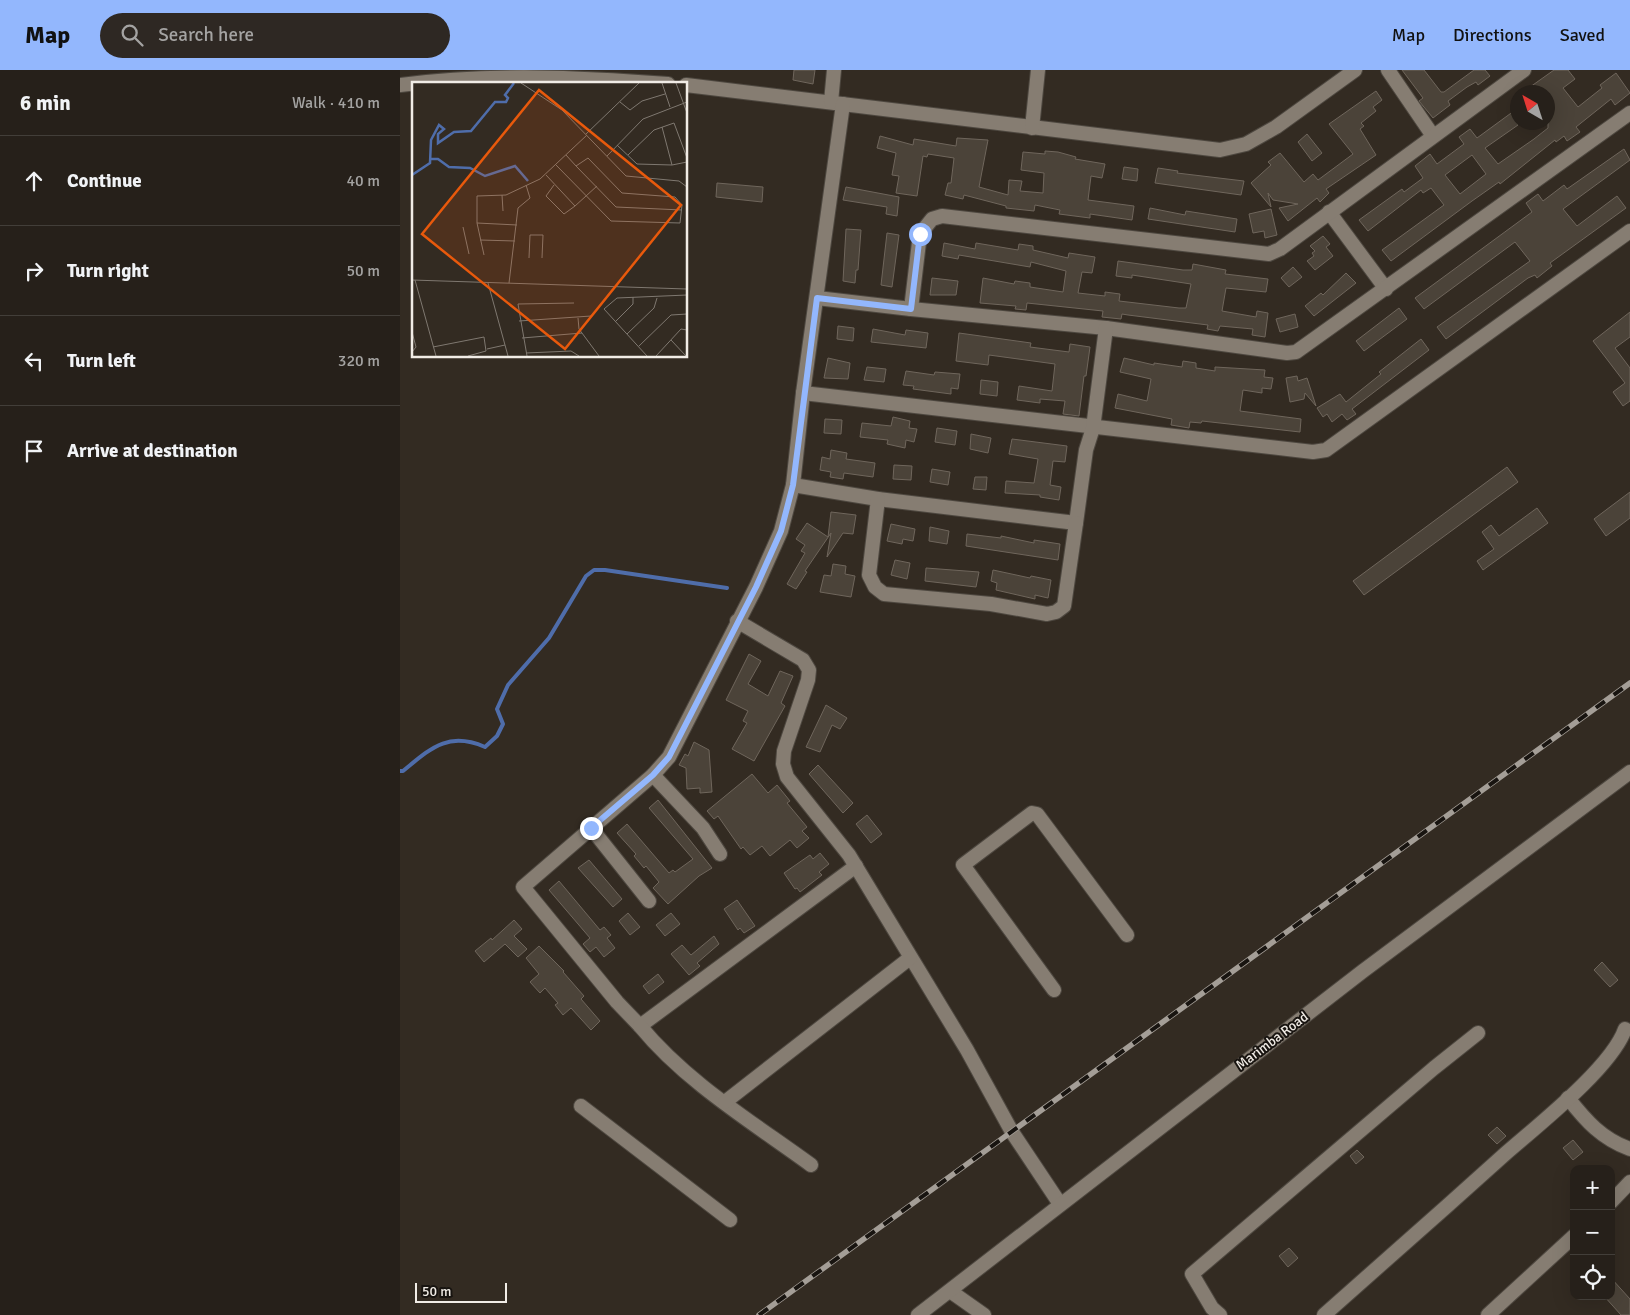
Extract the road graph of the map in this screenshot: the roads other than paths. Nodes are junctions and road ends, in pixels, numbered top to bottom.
1 (834, 70) edge
2 (1038, 70) edge
3 (1355, 70) edge
4 (1388, 70) edge
5 (1524, 70) edge
6 (431, 82) edge
7 (643, 82) edge
8 (688, 85) edge
9 (837, 103) junction
10 (1630, 112) edge
11 (1032, 128) junction
12 (1432, 136) junction
13 (1329, 212) junction
14 (1630, 231) edge
15 (1386, 289) junction
16 (817, 298) junction
17 (911, 309) junction
18 (1106, 328) junction
19 (803, 392) junction
20 (1093, 428) junction
21 (793, 485) junction
22 (878, 499) junction
23 (1076, 523) junction
24 (737, 621) junction
25 (1630, 772) edge
26 (653, 775) junction
27 (591, 828) junction
28 (720, 854) dead end
29 (856, 866) junction
30 (649, 902) dead end
31 (1127, 935) dead end
32 (910, 958) junction
33 (1054, 990) dead end
34 (640, 1026) junction
35 (1624, 1029) dead end
36 (1478, 1033) dead end
37 (1568, 1098) junction
38 (725, 1102) junction
39 (581, 1106) dead end
40 (1630, 1150) edge
41 (811, 1165) dead end
42 (1630, 1182) edge
43 (1615, 1198) edge
44 (1060, 1204) junction
45 (730, 1220) dead end
46 (1570, 1240) edge
47 (950, 1291) junction
48 (918, 1315) edge
49 (984, 1315) edge
50 (1220, 1315) edge
51 (1324, 1315) edge
52 (1488, 1315) edge

1 - 9 street
2 - 11 street
3 - 11 street
4 - 12 street
5 - 12 street
6 - 7 street
8 - 9 street
9 - 11 street
9 - 16 street
10 - 15 street
12 - 13 street
13 - 15 street
13 - 17 street
14 - 20 street
15 - 18 street
16 - 17 street
16 - 19 street
17 - 18 street
18 - 20 street
19 - 20 street
19 - 21 street
20 - 23 street
21 - 22 street
21 - 24 street
22 - 23 street
22 - 23 street
24 - 26 street
24 - 29 street
25 - 44 street, Marimba Road
26 - 27 street
26 - 28 street
27 - 30 street
27 - 34 street
29 - 32 street
29 - 34 street
31 - 33 street
32 - 38 street
32 - 44 street
34 - 38 street
35 - 37 street
36 - 50 street
37 - 40 street
37 - 51 street
38 - 41 street
39 - 45 street
42 - 43 street
44 - 47 street, Marimba Road
46 - 52 street
47 - 48 street, Marimba Road
47 - 49 street

